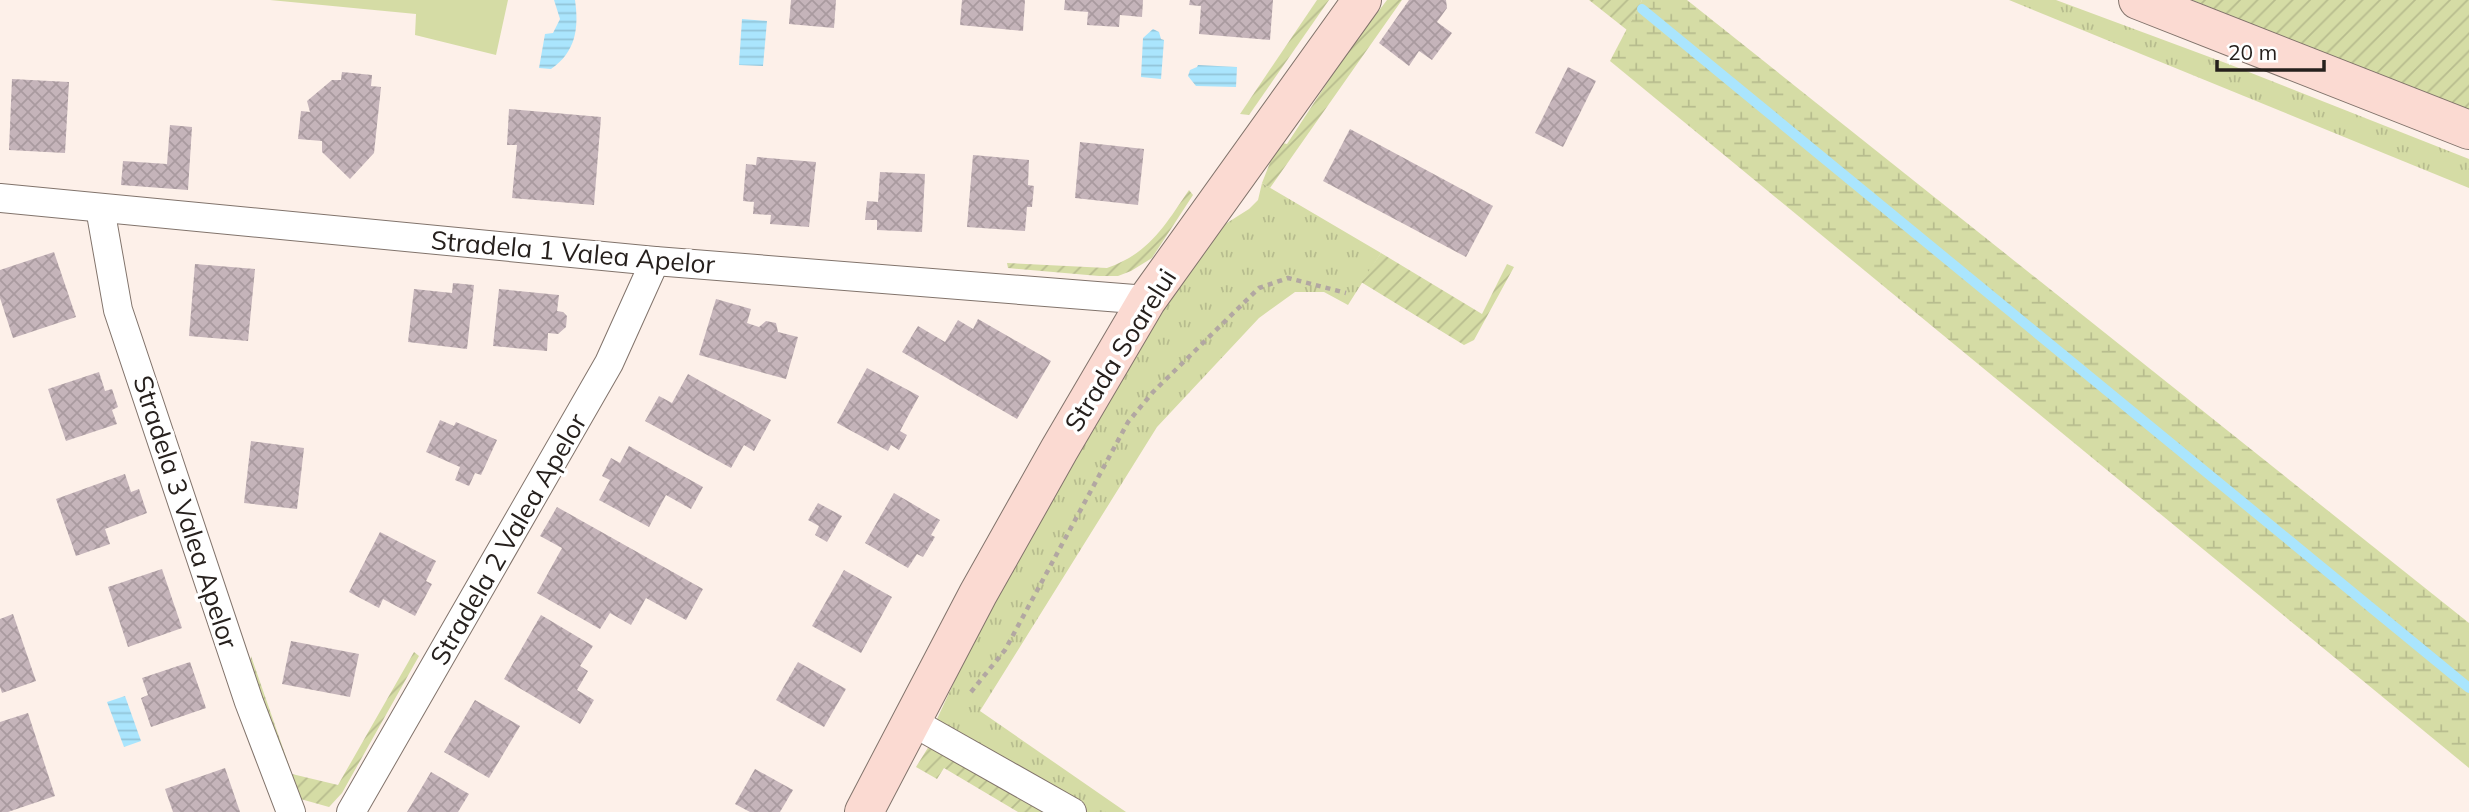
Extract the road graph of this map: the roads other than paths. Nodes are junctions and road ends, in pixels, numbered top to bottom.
1 (1362, 0) edge
2 (2138, 0) edge
3 (2469, 130) edge
4 (0, 198) edge
5 (100, 208) junction
6 (655, 261) junction
7 (1147, 300) junction
8 (911, 721) junction
9 (291, 812) edge
10 (351, 812) edge
11 (864, 812) edge
12 (1072, 812) edge

1 - 7 street, Strada Soarelui
2 - 3 street
4 - 5 street, Stradela 1 Valea Apelor
5 - 6 street, Stradela 1 Valea Apelor
5 - 9 street, Stradela 3 Valea Apelor
6 - 7 street, Stradela 1 Valea Apelor
6 - 10 street, Stradela 2 Valea Apelor
7 - 8 street, Strada Soarelui
8 - 11 street, Strada Soarelui
8 - 12 street

